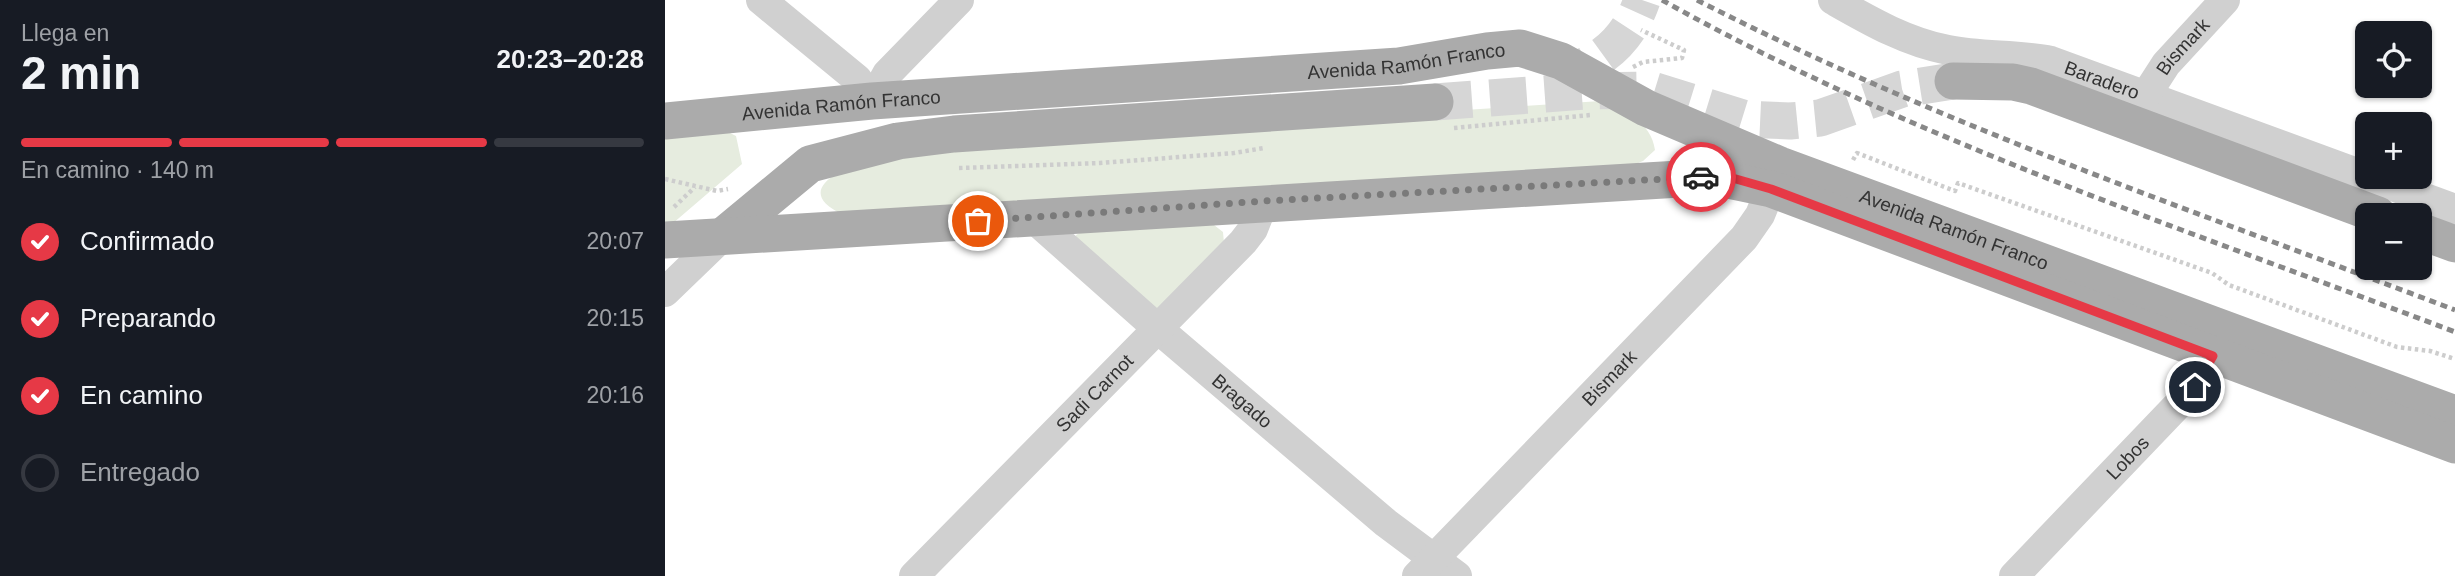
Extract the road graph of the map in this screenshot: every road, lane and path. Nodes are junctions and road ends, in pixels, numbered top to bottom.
1 (761, 0) edge
2 (959, 0) edge
3 (1833, 0) edge
4 (2225, 0) edge
5 (1641, 30) dead end
6 (1623, 71) dead end
7 (1953, 81) tunnel mouth
8 (2146, 95) junction
9 (872, 101) junction
10 (665, 122) edge
11 (1842, 155) dead end
12 (2355, 172) edge
13 (1776, 177) junction
14 (665, 179) edge
15 (2401, 189) edge
16 (1264, 201) junction
17 (2355, 206) edge
18 (665, 208) edge
19 (2455, 209) edge
20 (1033, 218) junction
21 (2432, 235) edge
22 (723, 236) junction
23 (665, 240) edge
24 (2455, 244) edge
25 (665, 292) edge
26 (1157, 328) junction
27 (2219, 341) junction
28 (2455, 359) edge
29 (2455, 414) edge
30 (2455, 445) edge
31 (1425, 567) edge
32 (914, 576) edge
33 (1457, 576) edge
34 (2014, 576) edge

1 - 9 street
2 - 9 street
3 - 8 street, Baradero
4 - 8 street, Bismark
5 - 6 path
7 - 17 main road
8 - 12 street, Baradero
9 - 10 main road, Avenida Ramón Franco
9 - 13 main road, Avenida Ramón Franco
10 - 22 main road
11 - 28 path
13 - 16 main road, Avenida Ramón Franco
13 - 27 main road, Avenida Ramón Franco
13 - 31 street, Bismark
14 - 18 path
15 - 19 street, Baradero
16 - 20 main road, Avenida Ramón Franco
16 - 26 street, Sadi Carnot
20 - 22 main road, Avenida Ramón Franco
20 - 26 street, Bragado
21 - 24 main road
22 - 23 main road, Avenida Ramón Franco
22 - 25 street
26 - 31 street, Bragado
26 - 32 street, Sadi Carnot
27 - 29 main road, Avenida Ramón Franco
27 - 30 main road, Avenida Ramón Franco
27 - 34 street, Lobos
31 - 33 street, Bragado

